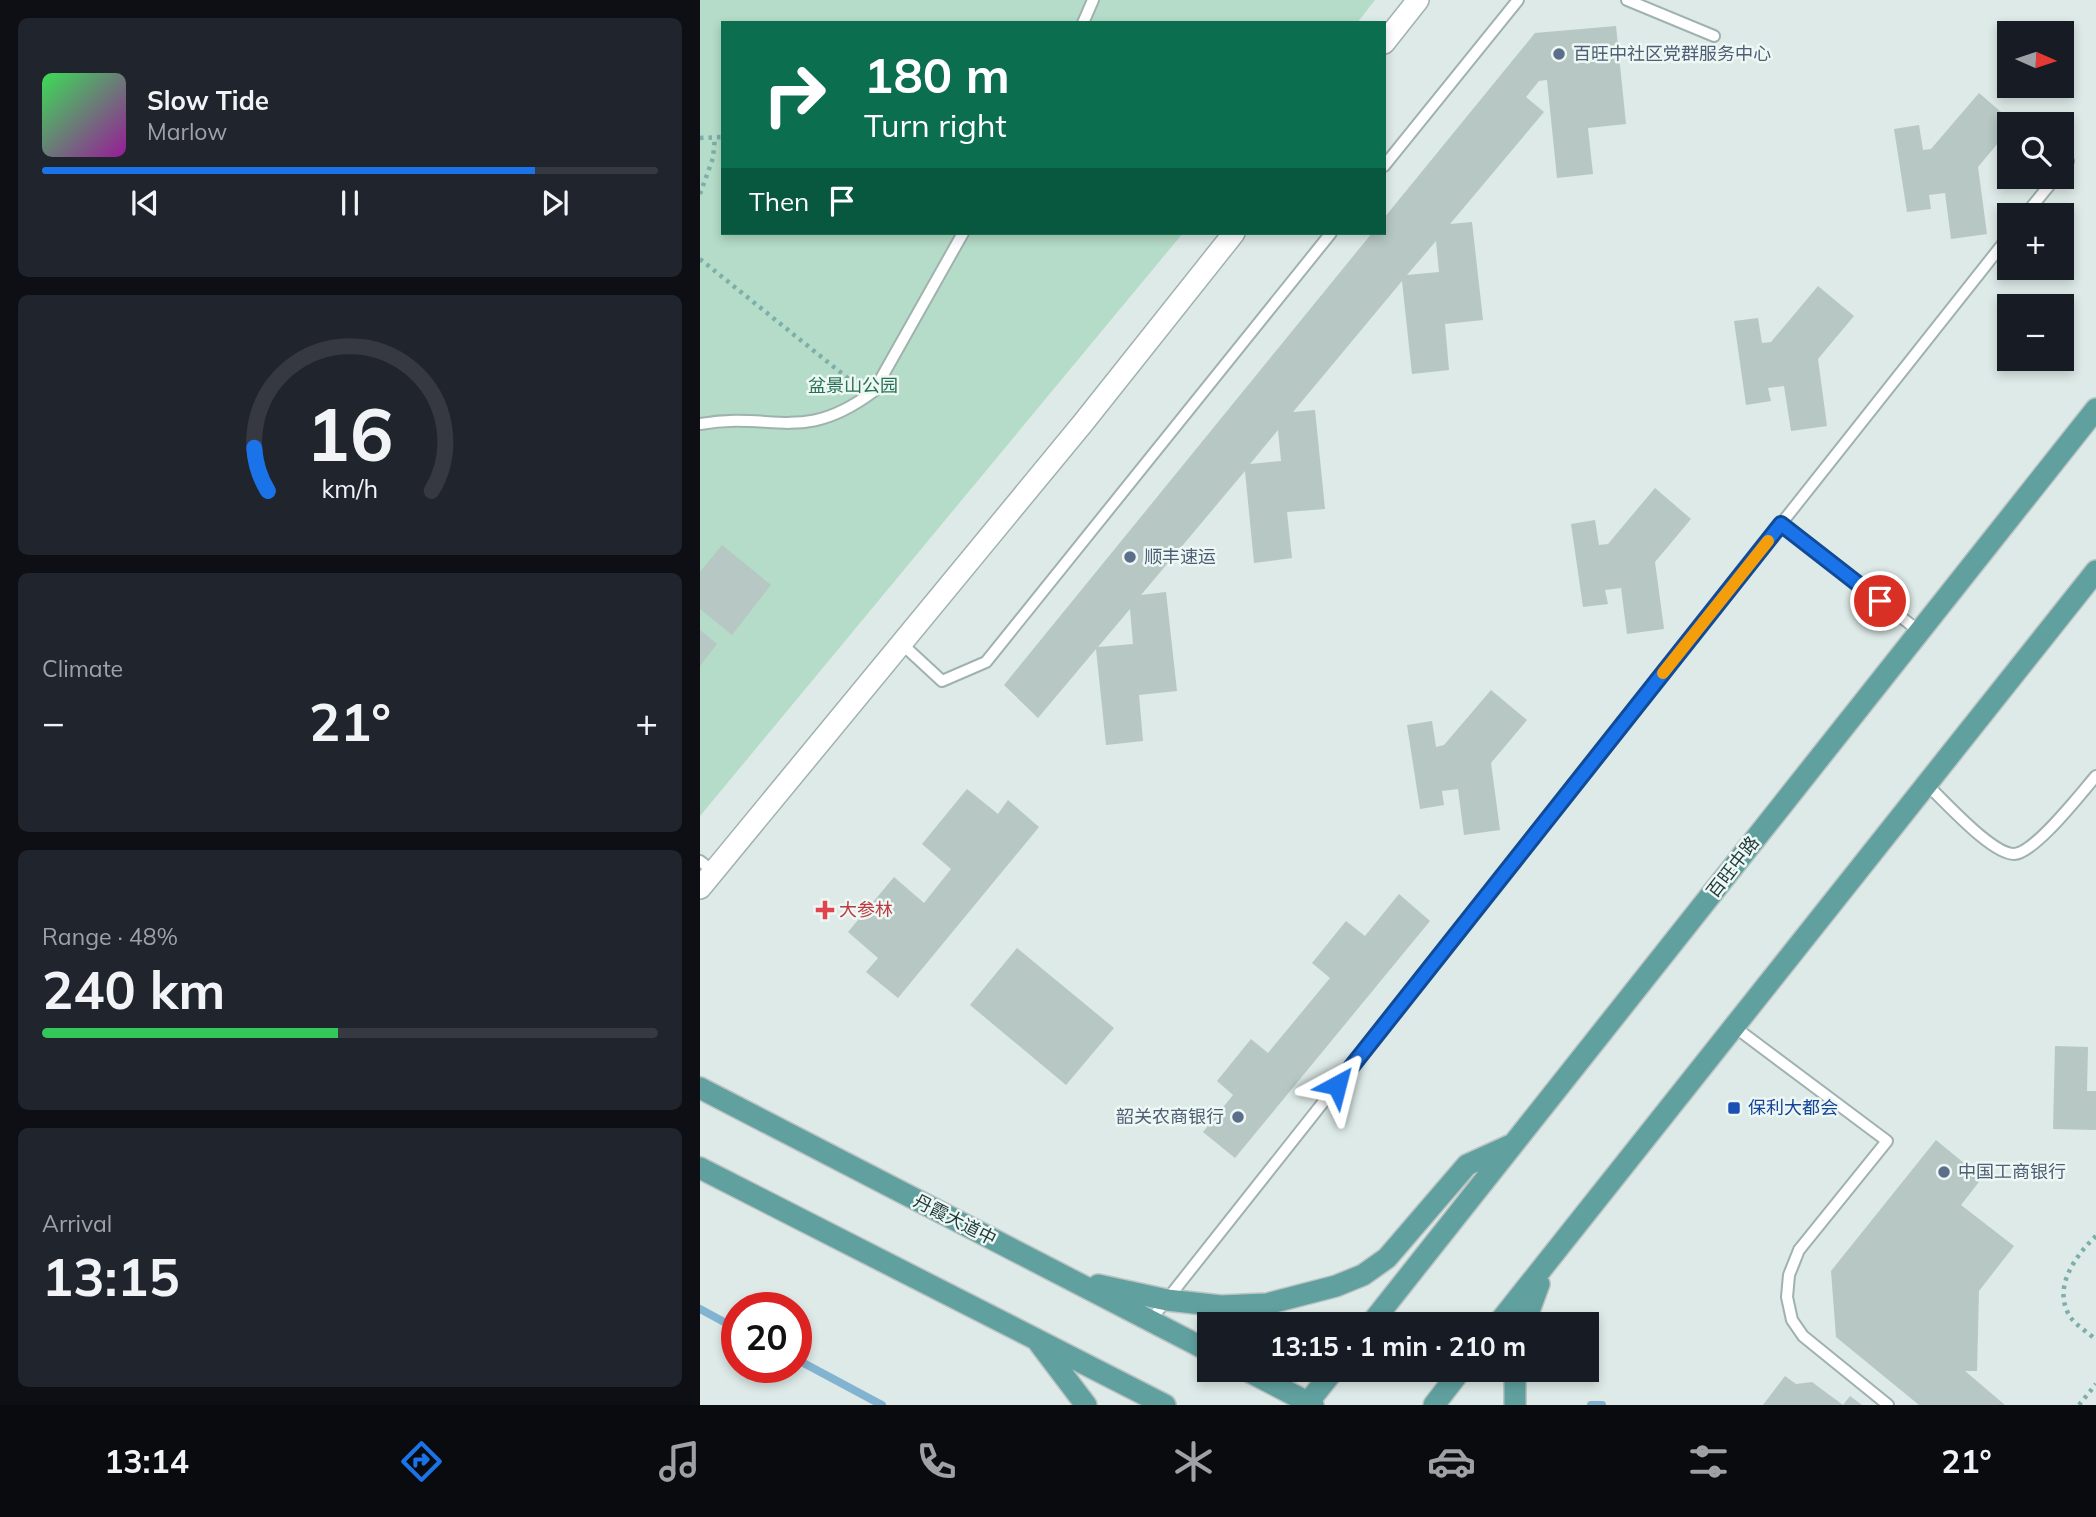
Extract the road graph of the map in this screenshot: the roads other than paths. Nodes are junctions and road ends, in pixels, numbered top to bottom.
1 (1093, 0) edge
2 (1418, 0) edge
3 (1518, 0) edge
4 (1627, 0) edge
5 (1084, 21) edge
6 (1714, 36) dead end
7 (1386, 40) edge
8 (1386, 164) edge
9 (2046, 189) edge
10 (2035, 203) edge
11 (962, 235) edge
12 (1232, 235) edge
13 (1329, 235) edge
14 (1997, 251) edge
15 (2096, 409) edge
16 (700, 424) edge
17 (1781, 524) junction
18 (2096, 571) edge
19 (1919, 631) junction
20 (901, 644) junction
21 (2096, 776) edge
22 (1926, 784) junction
23 (707, 866) edge
24 (700, 888) edge
25 (1732, 1025) junction
26 (700, 1088) edge
27 (1513, 1144) junction
28 (700, 1168) edge
29 (1553, 1253) junction
30 (1066, 1278) junction
31 (1167, 1300) junction
32 (1380, 1312) edge
33 (1507, 1312) edge
34 (1529, 1312) edge
35 (1150, 1321) junction
36 (1035, 1339) junction
37 (1197, 1345) edge
38 (1268, 1382) edge
39 (1325, 1382) edge
40 (1452, 1382) edge
41 (1515, 1382) edge
42 (1309, 1404) edge
43 (1086, 1405) edge
44 (1165, 1405) edge
45 (1434, 1405) edge
46 (1515, 1405) edge
47 (1888, 1405) edge

1 - 5 lane
2 - 7 street
3 - 8 lane
4 - 6 lane
9 - 10 lane
11 - 16 lane
12 - 20 street
13 - 20 lane
14 - 17 lane
15 - 19 main road, 百旺中路
17 - 19 lane
17 - 31 lane
18 - 22 main road
19 - 27 main road, 百旺中路
20 - 23 street
21 - 22 lane
22 - 25 main road
23 - 24 street
25 - 29 main road
25 - 47 lane
26 - 30 main road, 丹霞大道中
27 - 31 main road
27 - 32 main road, 百旺中路
28 - 36 main road
29 - 33 main road
29 - 34 main road
30 - 31 main road
30 - 35 main road, 丹霞大道中
31 - 35 lane
35 - 37 main road, 丹霞大道中
36 - 43 main road
36 - 44 main road
38 - 42 main road
39 - 42 main road
40 - 45 main road
41 - 46 main road

